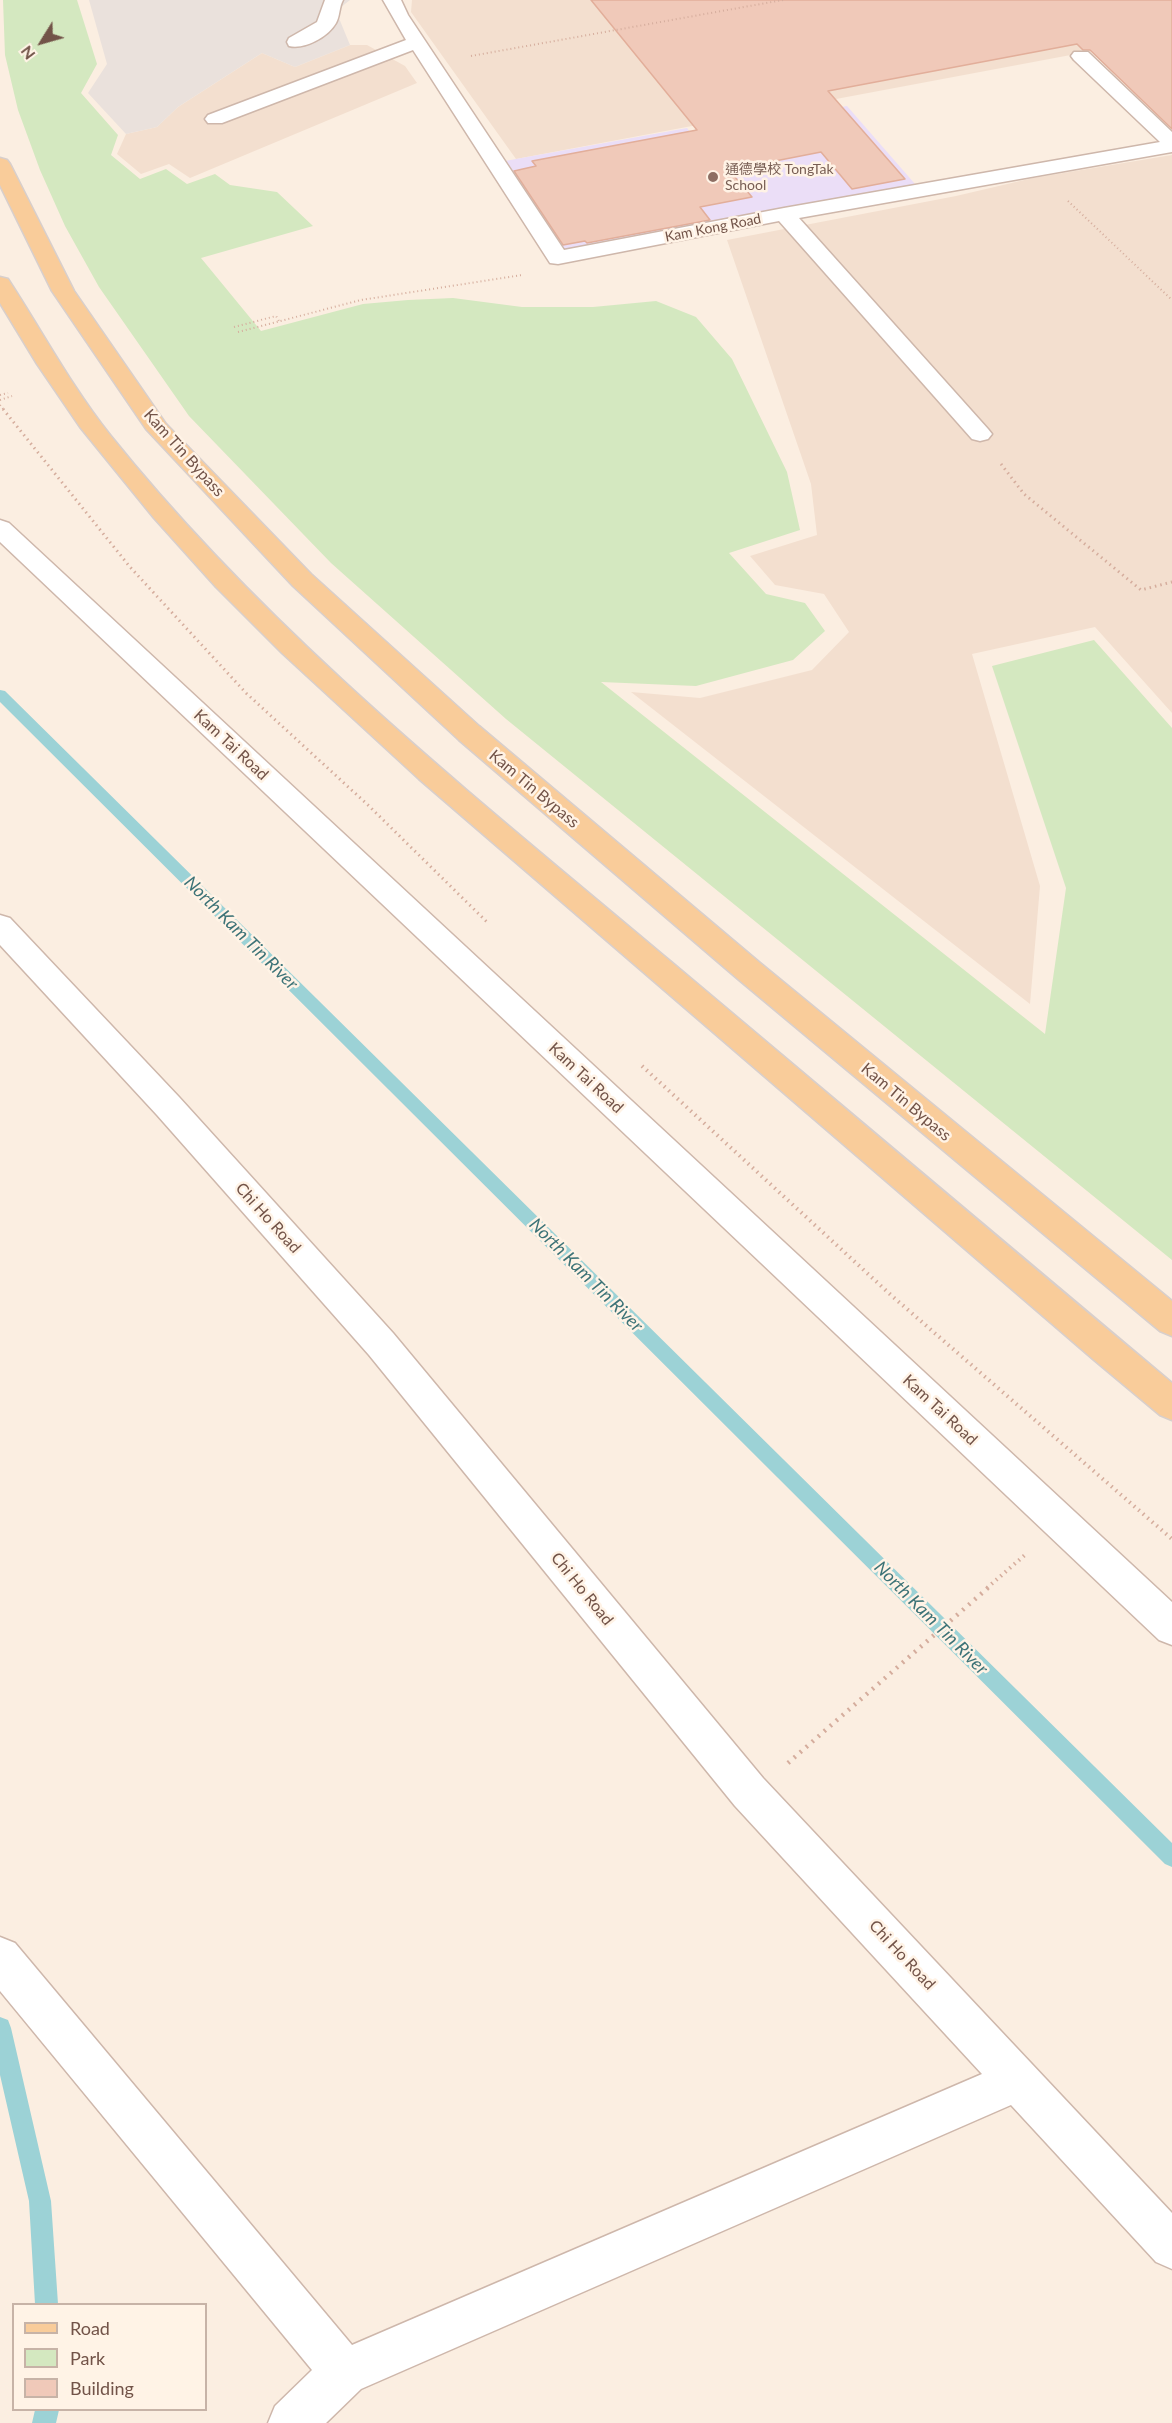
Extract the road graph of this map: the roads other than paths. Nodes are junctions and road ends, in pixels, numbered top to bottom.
1 (334, 0) edge
2 (392, 0) edge
3 (296, 42) dead end
4 (417, 42) junction
5 (1080, 56) dead end
6 (215, 119) dead end
7 (1172, 145) edge
8 (0, 164) edge
9 (784, 214) junction
10 (0, 284) edge
11 (980, 434) road end
12 (0, 528) edge
13 (0, 926) edge
14 (1172, 1322) edge
15 (1172, 1404) edge
16 (1172, 1627) edge
17 (0, 1958) edge
18 (1018, 2080) junction
19 (1172, 2246) edge
20 (344, 2372) junction
21 (292, 2423) edge

1 - 3 street
2 - 4 street
4 - 6 street
4 - 9 street, Kam Kong Road
5 - 7 street
7 - 9 street, Kam Kong Road
8 - 14 main road, Kam Tin Bypass
9 - 11 street
10 - 15 main road
12 - 16 street, Kam Tai Road
13 - 18 street, Chi Ho Road
17 - 20 street
18 - 19 street, Chi Ho Road
18 - 20 street
20 - 21 street

